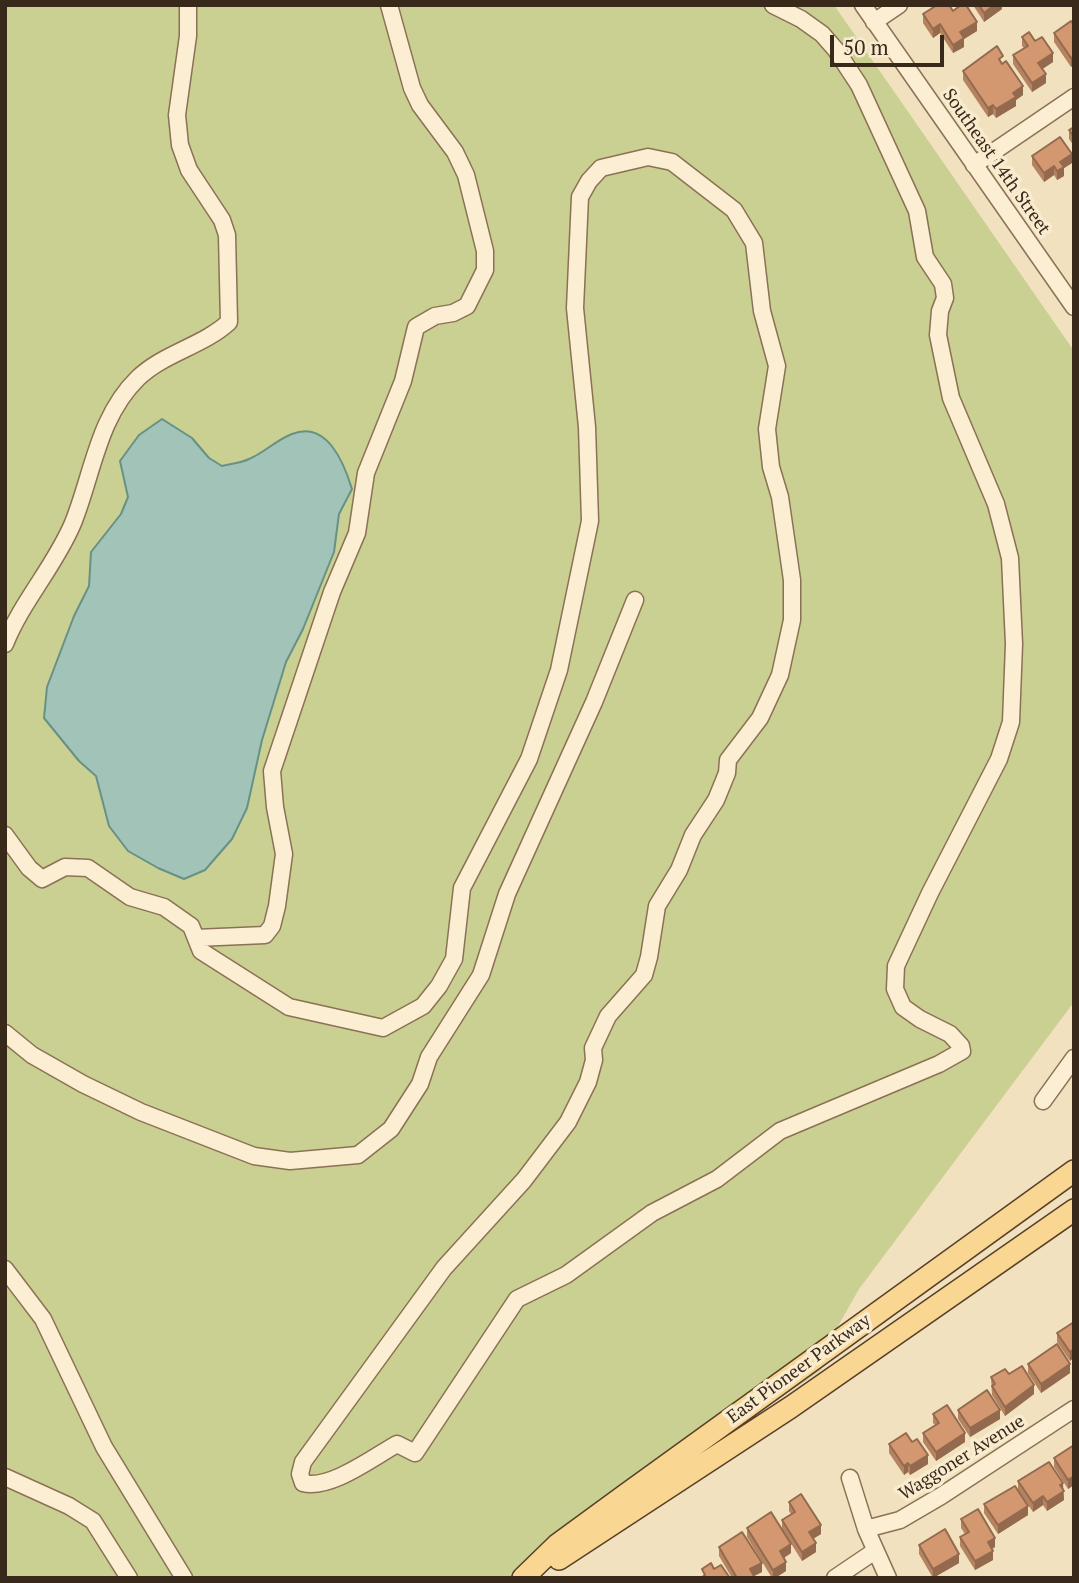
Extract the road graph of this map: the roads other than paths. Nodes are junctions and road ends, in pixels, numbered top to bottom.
1 (188, 5) edge
2 (388, 5) edge
3 (773, 5) edge
4 (863, 5) edge
5 (899, 5) edge
6 (874, 22) junction
7 (1074, 97) edge
8 (974, 165) junction
9 (1073, 306) edge
10 (635, 600) dead end
11 (5, 644) edge
12 (5, 835) edge
13 (195, 938) junction
14 (5, 1033) edge
15 (1074, 1058) edge
16 (1043, 1101) dead end
17 (1074, 1171) edge
18 (1074, 1210) edge
19 (5, 1269) edge
20 (1074, 1409) edge
21 (5, 1477) edge
22 (850, 1478) dead end
23 (866, 1529) junction
24 (875, 1551) junction
25 (526, 1576) edge
26 (129, 1578) edge
27 (184, 1578) edge
28 (835, 1578) edge
29 (888, 1578) edge

1 - 11 street
2 - 13 street
3 - 13 street
4 - 6 street, Southeast 14th Street
5 - 6 street
6 - 8 street, Southeast 14th Street
7 - 8 street
8 - 9 street, Southeast 14th Street
10 - 14 street
12 - 13 street
15 - 16 street
17 - 25 main road, East Pioneer Parkway
18 - 25 main road, East Pioneer Parkway
19 - 27 street
20 - 23 street, Waggoner Avenue
21 - 26 street
22 - 23 street
23 - 24 street
24 - 28 street
24 - 29 street

